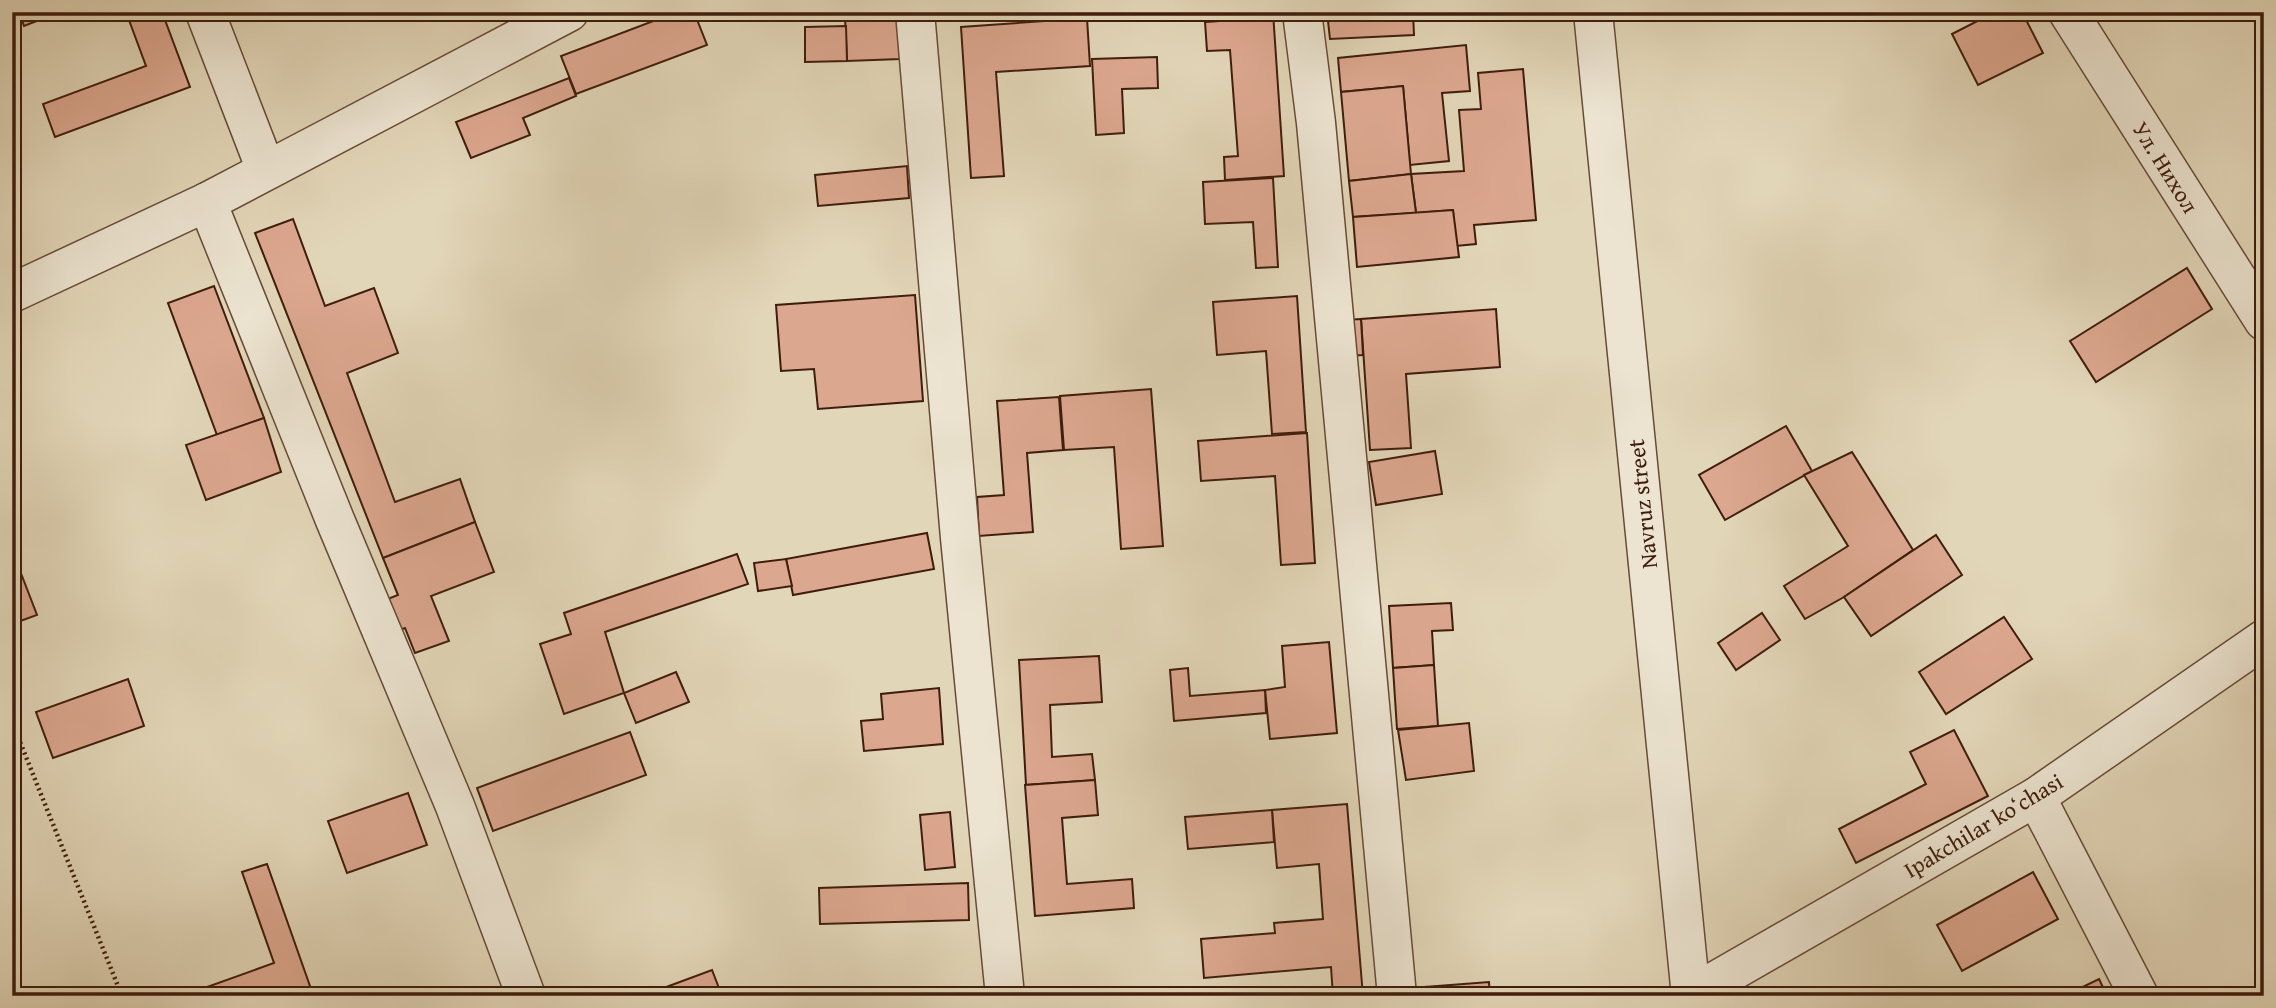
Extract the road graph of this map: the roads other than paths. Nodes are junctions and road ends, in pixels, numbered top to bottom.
1 (205, 12) edge
2 (569, 12) edge
3 (915, 12) edge
4 (1302, 12) edge
5 (1593, 12) edge
6 (2068, 12) edge
7 (266, 170) junction
8 (207, 202) junction
9 (12, 293) edge
10 (2264, 321) edge
11 (2264, 639) edge
12 (2036, 797) junction
13 (527, 996) edge
14 (1005, 996) edge
15 (1397, 996) edge
16 (1691, 996) edge
17 (2139, 996) edge

1 - 7 street
2 - 7 street
3 - 14 street
4 - 15 street
5 - 16 street, Navruz street
6 - 10 street, Ул. Нихол
7 - 8 street
8 - 9 street
8 - 13 street
11 - 12 street, Ipakchilar koʻchasi
12 - 16 street, Ipakchilar koʻchasi
12 - 17 street

